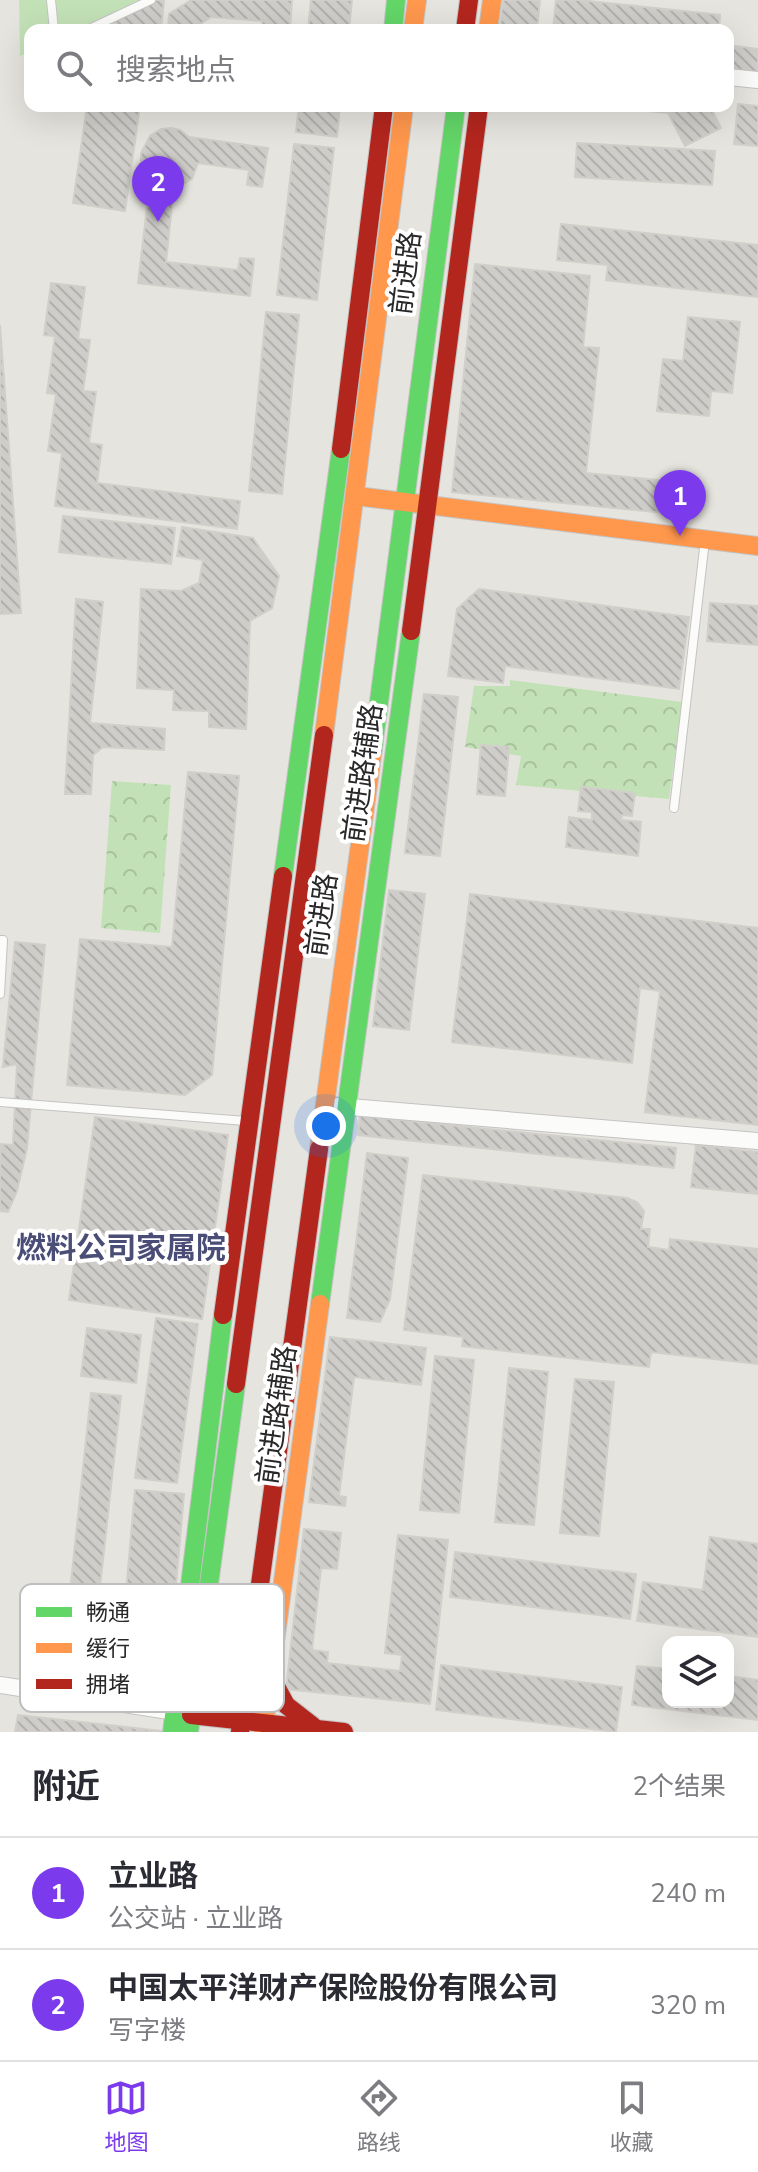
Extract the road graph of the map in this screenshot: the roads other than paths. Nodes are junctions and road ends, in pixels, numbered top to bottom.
1 (51, 0) edge
2 (151, 0) edge
3 (396, 0) edge
4 (417, 0) edge
5 (469, 0) edge
6 (492, 0) edge
7 (53, 24) edge
8 (100, 24) edge
9 (394, 24) edge
10 (414, 24) edge
11 (466, 24) edge
12 (489, 24) edge
13 (734, 78) edge
14 (758, 80) edge
15 (383, 112) edge
16 (403, 112) edge
17 (455, 112) edge
18 (478, 112) edge
19 (356, 496) junction
20 (406, 502) junction
21 (428, 504) junction
22 (705, 539) junction
23 (758, 546) edge
24 (674, 808) dead end
25 (0, 940) edge
26 (0, 994) edge
27 (0, 1102) edge
28 (324, 1105) junction
29 (346, 1107) junction
30 (248, 1121) junction
31 (271, 1123) junction
32 (758, 1141) edge
33 (199, 1584) edge
34 (205, 1584) edge
35 (260, 1584) edge
36 (282, 1584) edge
37 (0, 1685) edge
38 (20, 1689) edge
39 (284, 1705) edge
40 (143, 1712) edge
41 (185, 1720) edge
42 (241, 1725) edge
43 (263, 1727) edge
44 (318, 1729) junction
45 (172, 1732) edge
46 (224, 1732) edge
47 (344, 1732) edge

1 - 7 lane
2 - 8 lane
3 - 9 street
4 - 10 street
5 - 11 street
6 - 12 street
13 - 14 street
15 - 30 street
16 - 19 street, 前进路
17 - 20 street, 前进路
18 - 21 street, 前进路辅路
19 - 20 street
19 - 31 street, 前进路
20 - 21 street
20 - 28 street, 前进路
21 - 22 street
21 - 29 street, 前进路辅路
22 - 23 street
22 - 24 lane
25 - 26 lane
27 - 30 lane
28 - 29 street
28 - 35 street, 前进路
29 - 32 street
29 - 36 street, 前进路辅路
30 - 31 lane
30 - 33 street
31 - 34 street, 前进路
37 - 38 street
39 - 44 street
40 - 41 street
41 - 42 street
41 - 45 street
41 - 46 street
42 - 43 street
43 - 44 street
44 - 47 street

